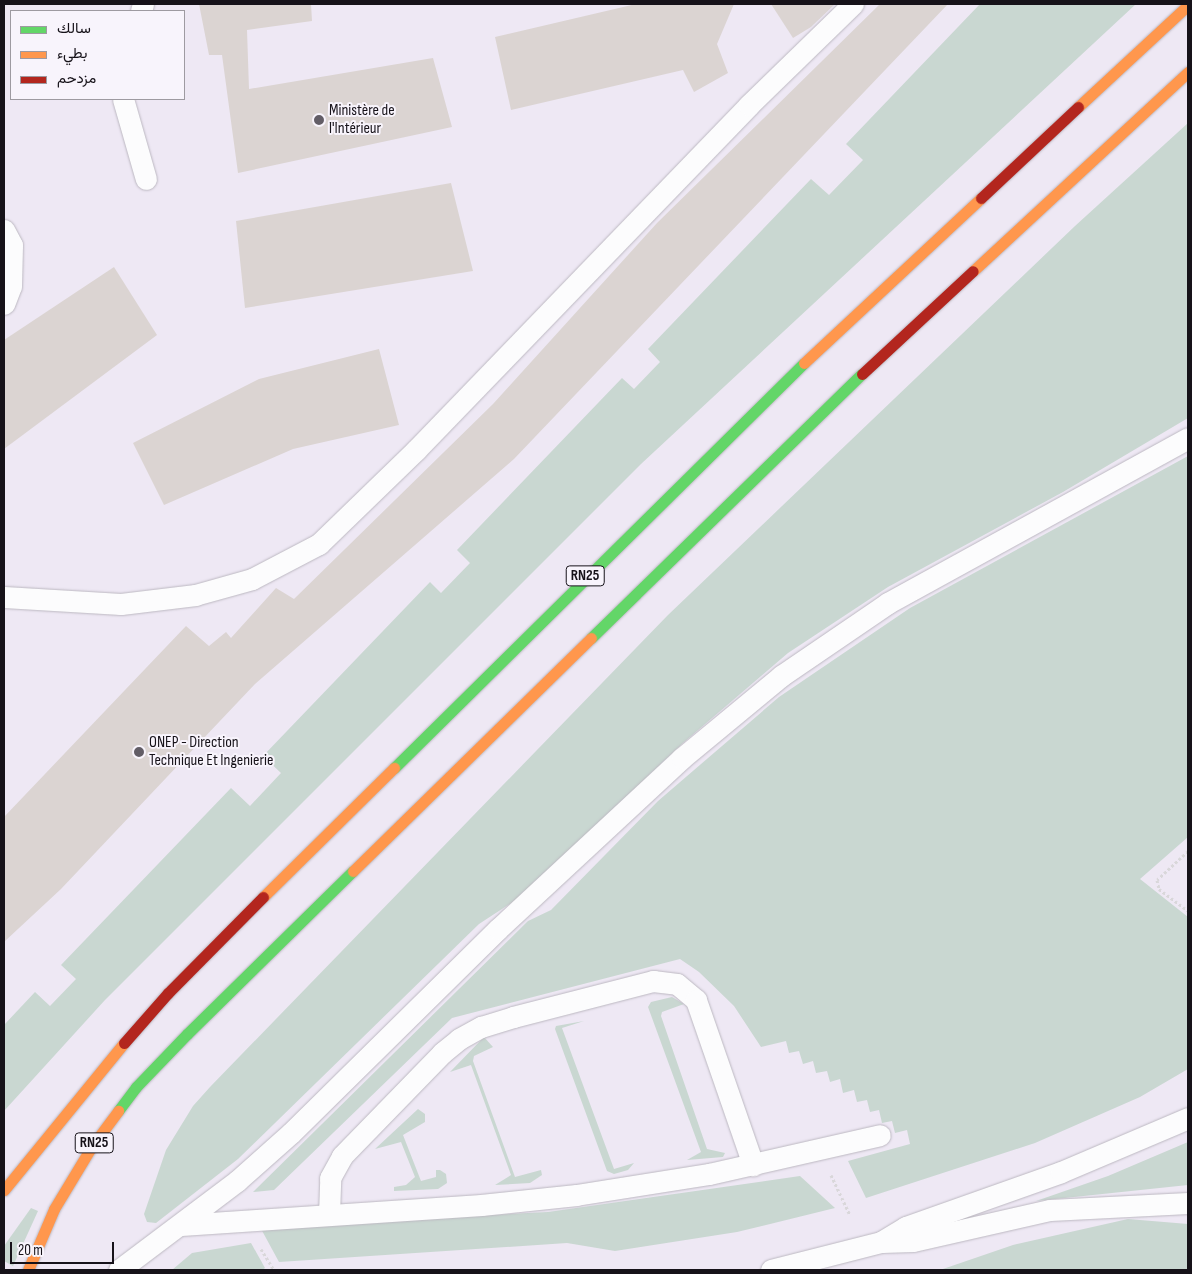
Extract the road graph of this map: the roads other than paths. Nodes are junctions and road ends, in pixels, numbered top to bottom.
1 (853, 4) edge
2 (1188, 5) edge
3 (1188, 72) edge
4 (123, 100) edge
5 (146, 179) dead end
6 (4, 230) edge
7 (4, 304) edge
8 (1188, 438) edge
9 (4, 597) edge
10 (1188, 1118) edge
11 (880, 1135) dead end
12 (753, 1166) junction
13 (8, 1179) edge
14 (4, 1190) edge
15 (1188, 1202) edge
16 (329, 1215) junction
17 (181, 1225) junction
18 (881, 1242) junction
19 (28, 1270) edge
20 (119, 1270) edge
21 (771, 1270) edge

1 - 9 lane
2 - 13 main road, RN25
3 - 19 main road, RN25
4 - 5 lane
6 - 7 lane
8 - 17 lane
10 - 18 lane
11 - 12 lane
12 - 16 lane
12 - 16 lane
13 - 14 main road, RN25
15 - 18 lane
16 - 17 lane
17 - 20 lane
18 - 21 lane

